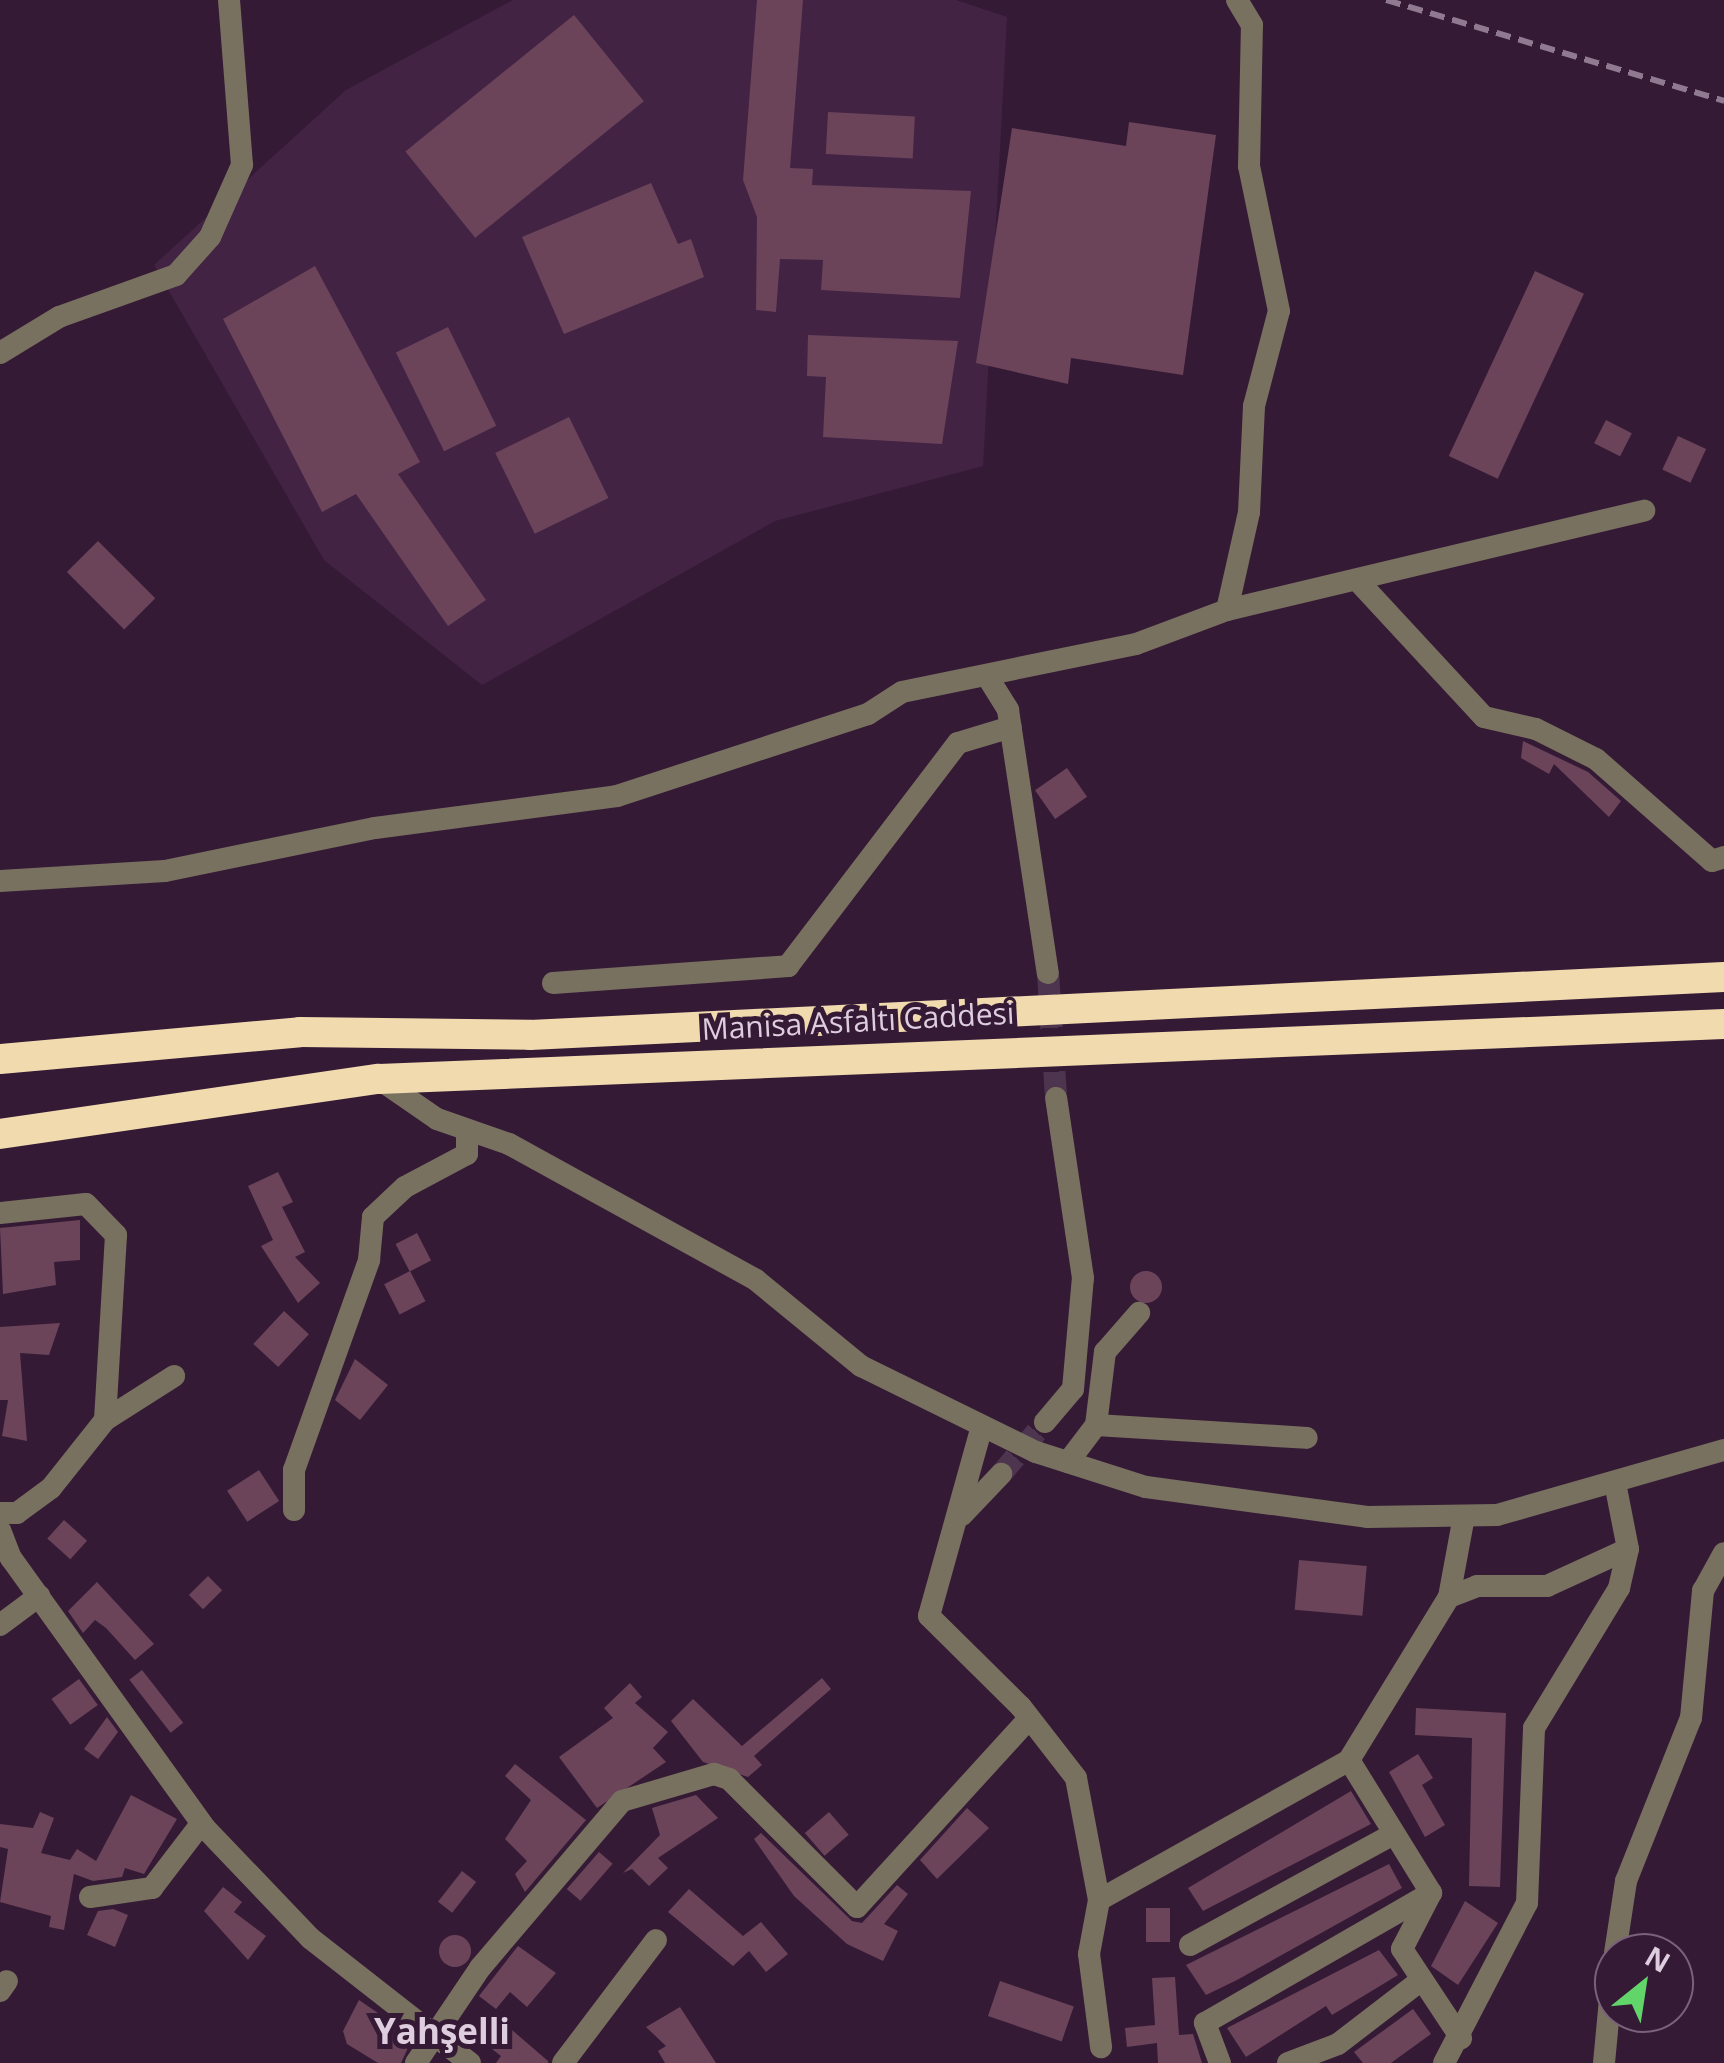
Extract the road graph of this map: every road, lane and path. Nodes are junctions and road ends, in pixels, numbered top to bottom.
1 (228, 0) edge
2 (1238, 0) edge
3 (0, 353) edge
4 (1644, 511) dead end
5 (1358, 582) junction
6 (1227, 610) junction
7 (987, 676) junction
8 (1011, 728) junction
9 (1724, 858) edge
10 (0, 881) edge
11 (1048, 973) tunnel mouth
12 (1724, 977) edge
13 (553, 983) dead end
14 (1724, 1024) edge
15 (0, 1059) edge
16 (379, 1079) junction
17 (1056, 1098) tunnel mouth
18 (467, 1133) junction
19 (0, 1134) edge
20 (0, 1214) edge
21 (1139, 1313) dead end
22 (174, 1376) dead end
23 (105, 1420) junction
24 (1046, 1422) tunnel mouth
25 (1096, 1425) junction
26 (982, 1426) junction
27 (1307, 1438) dead end
28 (1724, 1450) edge
29 (1068, 1462) junction
30 (1001, 1474) tunnel mouth
31 (1616, 1488) junction
32 (294, 1510) dead end
33 (0, 1513) edge
34 (1464, 1516) junction
35 (957, 1520) junction
36 (0, 1530) edge
37 (1628, 1549) junction
38 (1724, 1553) edge
39 (1449, 1596) junction
40 (47, 1606) junction
41 (0, 1625) edge
42 (1026, 1722) junction
43 (1349, 1760) junction
44 (201, 1824) junction
45 (1392, 1835) junction
46 (1432, 1893) junction
47 (90, 1897) dead end
48 (1099, 1900) junction
49 (1618, 1933) edge
50 (656, 1940) dead end
51 (1190, 1944) dead end
52 (1420, 1981) junction
53 (1607, 2033) edge
54 (434, 2035) junction
55 (1462, 2038) junction
56 (1101, 2047) dead end
57 (416, 2063) edge
58 (470, 2063) edge
59 (563, 2063) edge
60 (1220, 2063) edge
61 (1288, 2063) edge
62 (1444, 2063) edge
63 (1604, 2063) edge

1 - 3 street
2 - 6 street
4 - 5 street
5 - 6 street
5 - 9 street
6 - 7 street
7 - 8 street
7 - 10 street
8 - 11 street
8 - 13 street
12 - 15 highway, Manisa Asfaltı Caddesi
14 - 16 highway, Manisa Asfaltı Caddesi
16 - 18 street
16 - 19 highway, Manisa Asfaltı Caddesi
17 - 24 street
18 - 26 street
18 - 32 street
20 - 23 street
21 - 25 street
22 - 23 street
23 - 33 street
25 - 27 street
25 - 29 street
26 - 29 street
26 - 35 street
28 - 31 street
29 - 34 street
30 - 35 street
31 - 34 street
31 - 37 street
34 - 39 street
35 - 42 street
36 - 40 street
37 - 39 street
37 - 55 street
38 - 49 street
39 - 43 street
40 - 41 street
40 - 44 street
42 - 48 street
42 - 54 street
43 - 45 street
43 - 48 street
44 - 47 street
44 - 54 street
45 - 46 street
45 - 51 street
46 - 52 street
46 - 60 street
48 - 56 street
50 - 59 street
52 - 55 street
52 - 61 street
53 - 63 street
54 - 57 street
54 - 58 street
55 - 62 street

